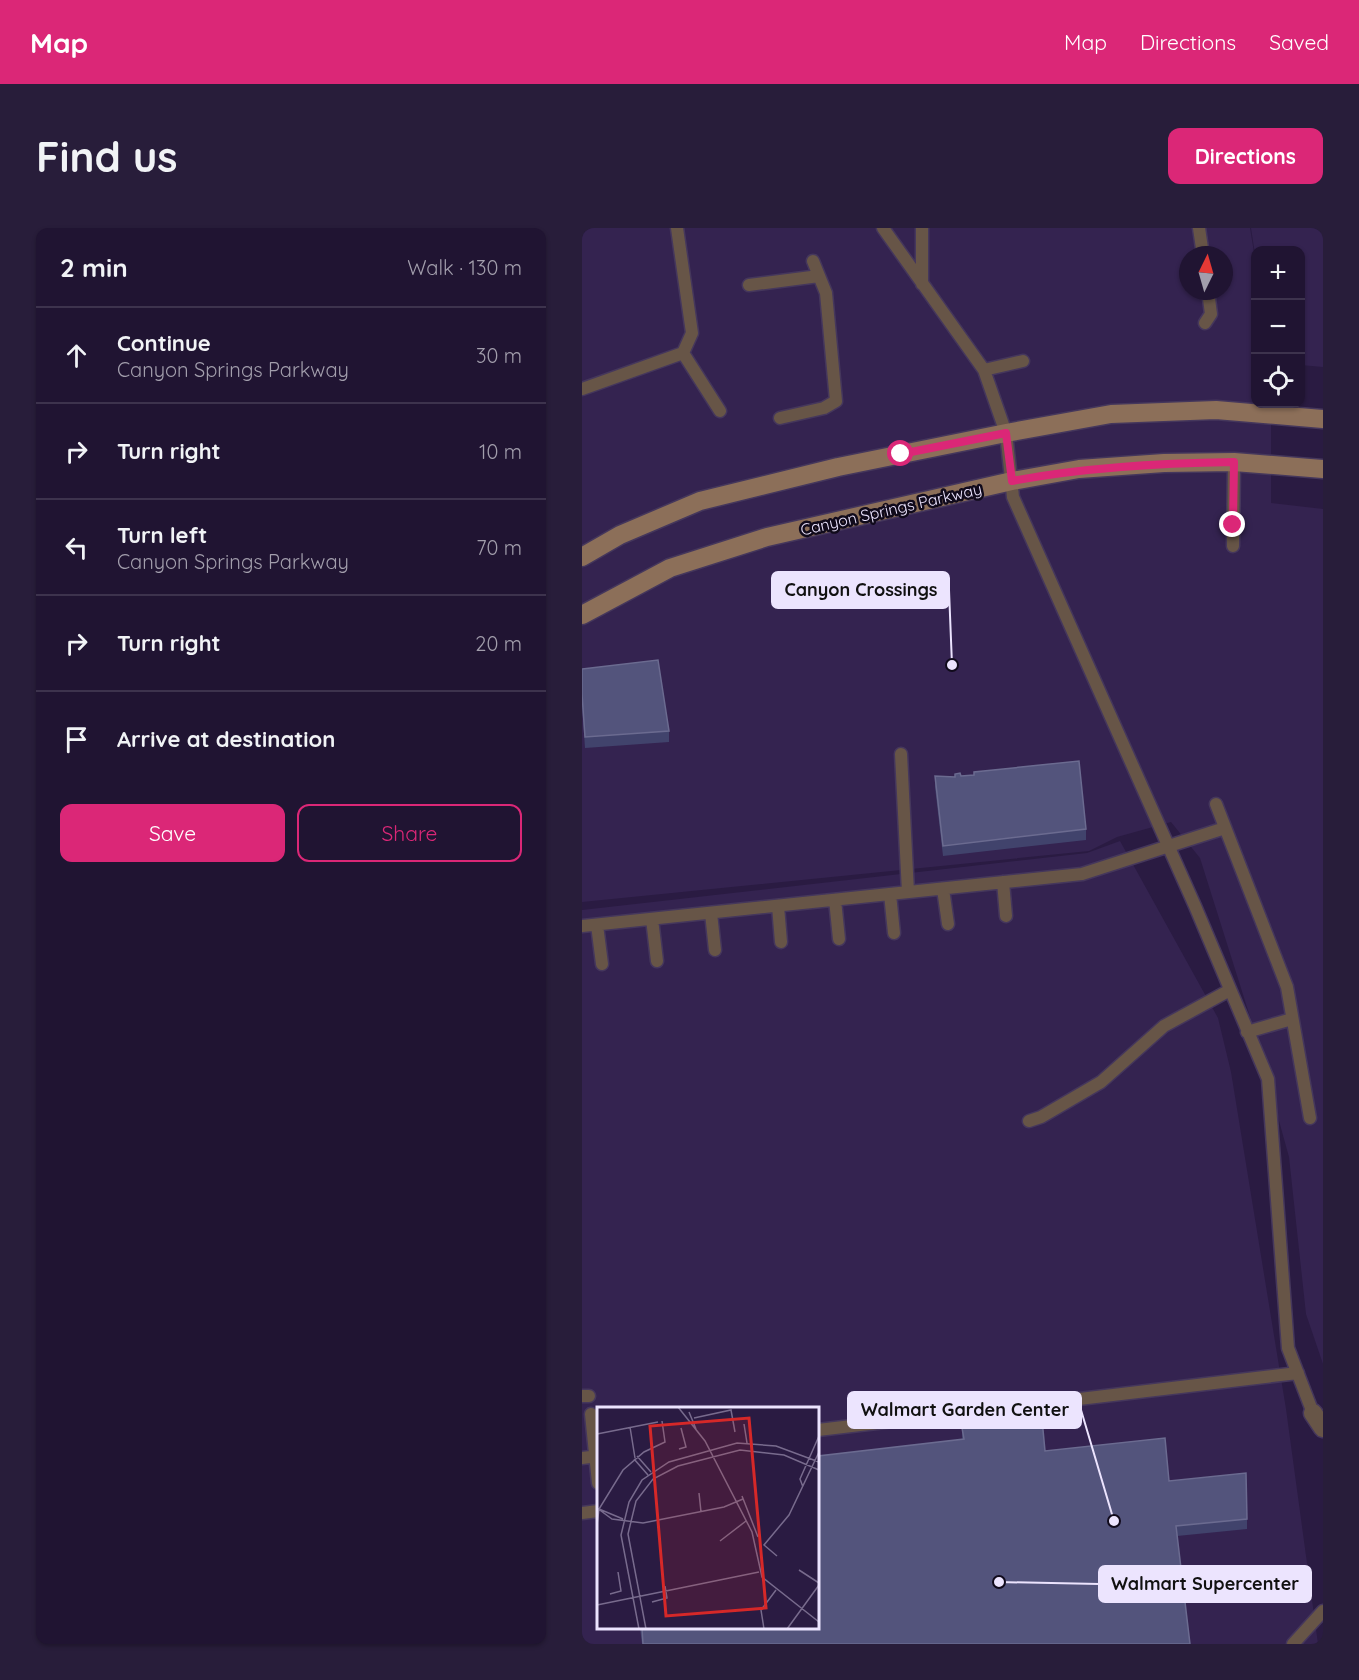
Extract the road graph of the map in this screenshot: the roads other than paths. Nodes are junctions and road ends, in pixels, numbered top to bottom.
1 (676, 228) edge
2 (883, 228) edge
3 (922, 228) edge
4 (1199, 228) edge
5 (1202, 246) edge
6 (813, 261) dead end
7 (819, 276) junction
8 (922, 284) junction
9 (748, 285) dead end
10 (1209, 300) edge
11 (1205, 323) dead end
12 (683, 353) junction
13 (1023, 361) dead end
14 (984, 370) junction
15 (582, 389) edge
16 (1290, 409) edge
17 (720, 411) dead end
18 (780, 418) dead end
19 (1323, 418) edge
20 (1006, 433) junction
21 (1234, 462) junction
22 (1323, 469) edge
23 (1012, 481) junction
24 (1233, 546) dead end
25 (582, 557) edge
26 (582, 615) edge
27 (901, 754) dead end
28 (1216, 804) dead end
29 (1225, 828) junction
30 (1168, 845) junction
31 (1003, 882) junction
32 (943, 889) junction
33 (909, 892) junction
34 (890, 894) junction
35 (835, 900) junction
36 (778, 906) junction
37 (711, 912) junction
38 (1006, 916) dead end
39 (652, 919) junction
40 (948, 924) dead end
41 (597, 925) junction
42 (582, 926) edge
43 (894, 933) dead end
44 (839, 939) dead end
45 (781, 942) dead end
46 (716, 950) dead end
47 (657, 961) dead end
48 (602, 964) dead end
49 (1230, 990) junction
50 (1292, 1019) junction
51 (1247, 1032) junction
52 (1310, 1118) dead end
53 (1029, 1121) dead end
54 (1298, 1373) junction
55 (591, 1414) dead end
56 (1318, 1421) edge
57 (819, 1430) edge
58 (597, 1456) edge
59 (582, 1458) edge
60 (597, 1511) edge
61 (582, 1513) edge
62 (1323, 1611) edge
63 (1293, 1644) edge

1 - 12 lane
2 - 8 lane
3 - 8 lane
4 - 5 lane
6 - 7 lane
7 - 9 lane
7 - 18 lane
8 - 14 lane
10 - 11 lane
12 - 15 lane
12 - 17 lane
13 - 14 lane
14 - 20 lane
16 - 19 street
16 - 20 street
20 - 23 lane
20 - 25 street
21 - 22 street, Canyon Springs Parkway
21 - 23 street, Canyon Springs Parkway
21 - 24 lane
23 - 26 street, Canyon Springs Parkway
23 - 30 lane
27 - 33 lane
28 - 29 lane
29 - 30 lane
29 - 50 lane
30 - 31 lane
30 - 49 lane
31 - 32 lane
31 - 38 lane
32 - 33 lane
32 - 40 lane
33 - 34 lane
34 - 35 lane
34 - 43 lane
35 - 36 lane
35 - 44 lane
36 - 37 lane
36 - 45 lane
37 - 39 lane
37 - 46 lane
39 - 41 lane
39 - 47 lane
41 - 42 lane
41 - 48 lane
49 - 51 lane
49 - 53 lane
50 - 51 lane
50 - 52 lane
51 - 54 lane
54 - 56 lane
54 - 57 lane
55 - 58 lane
58 - 59 lane
60 - 61 lane
62 - 63 lane

